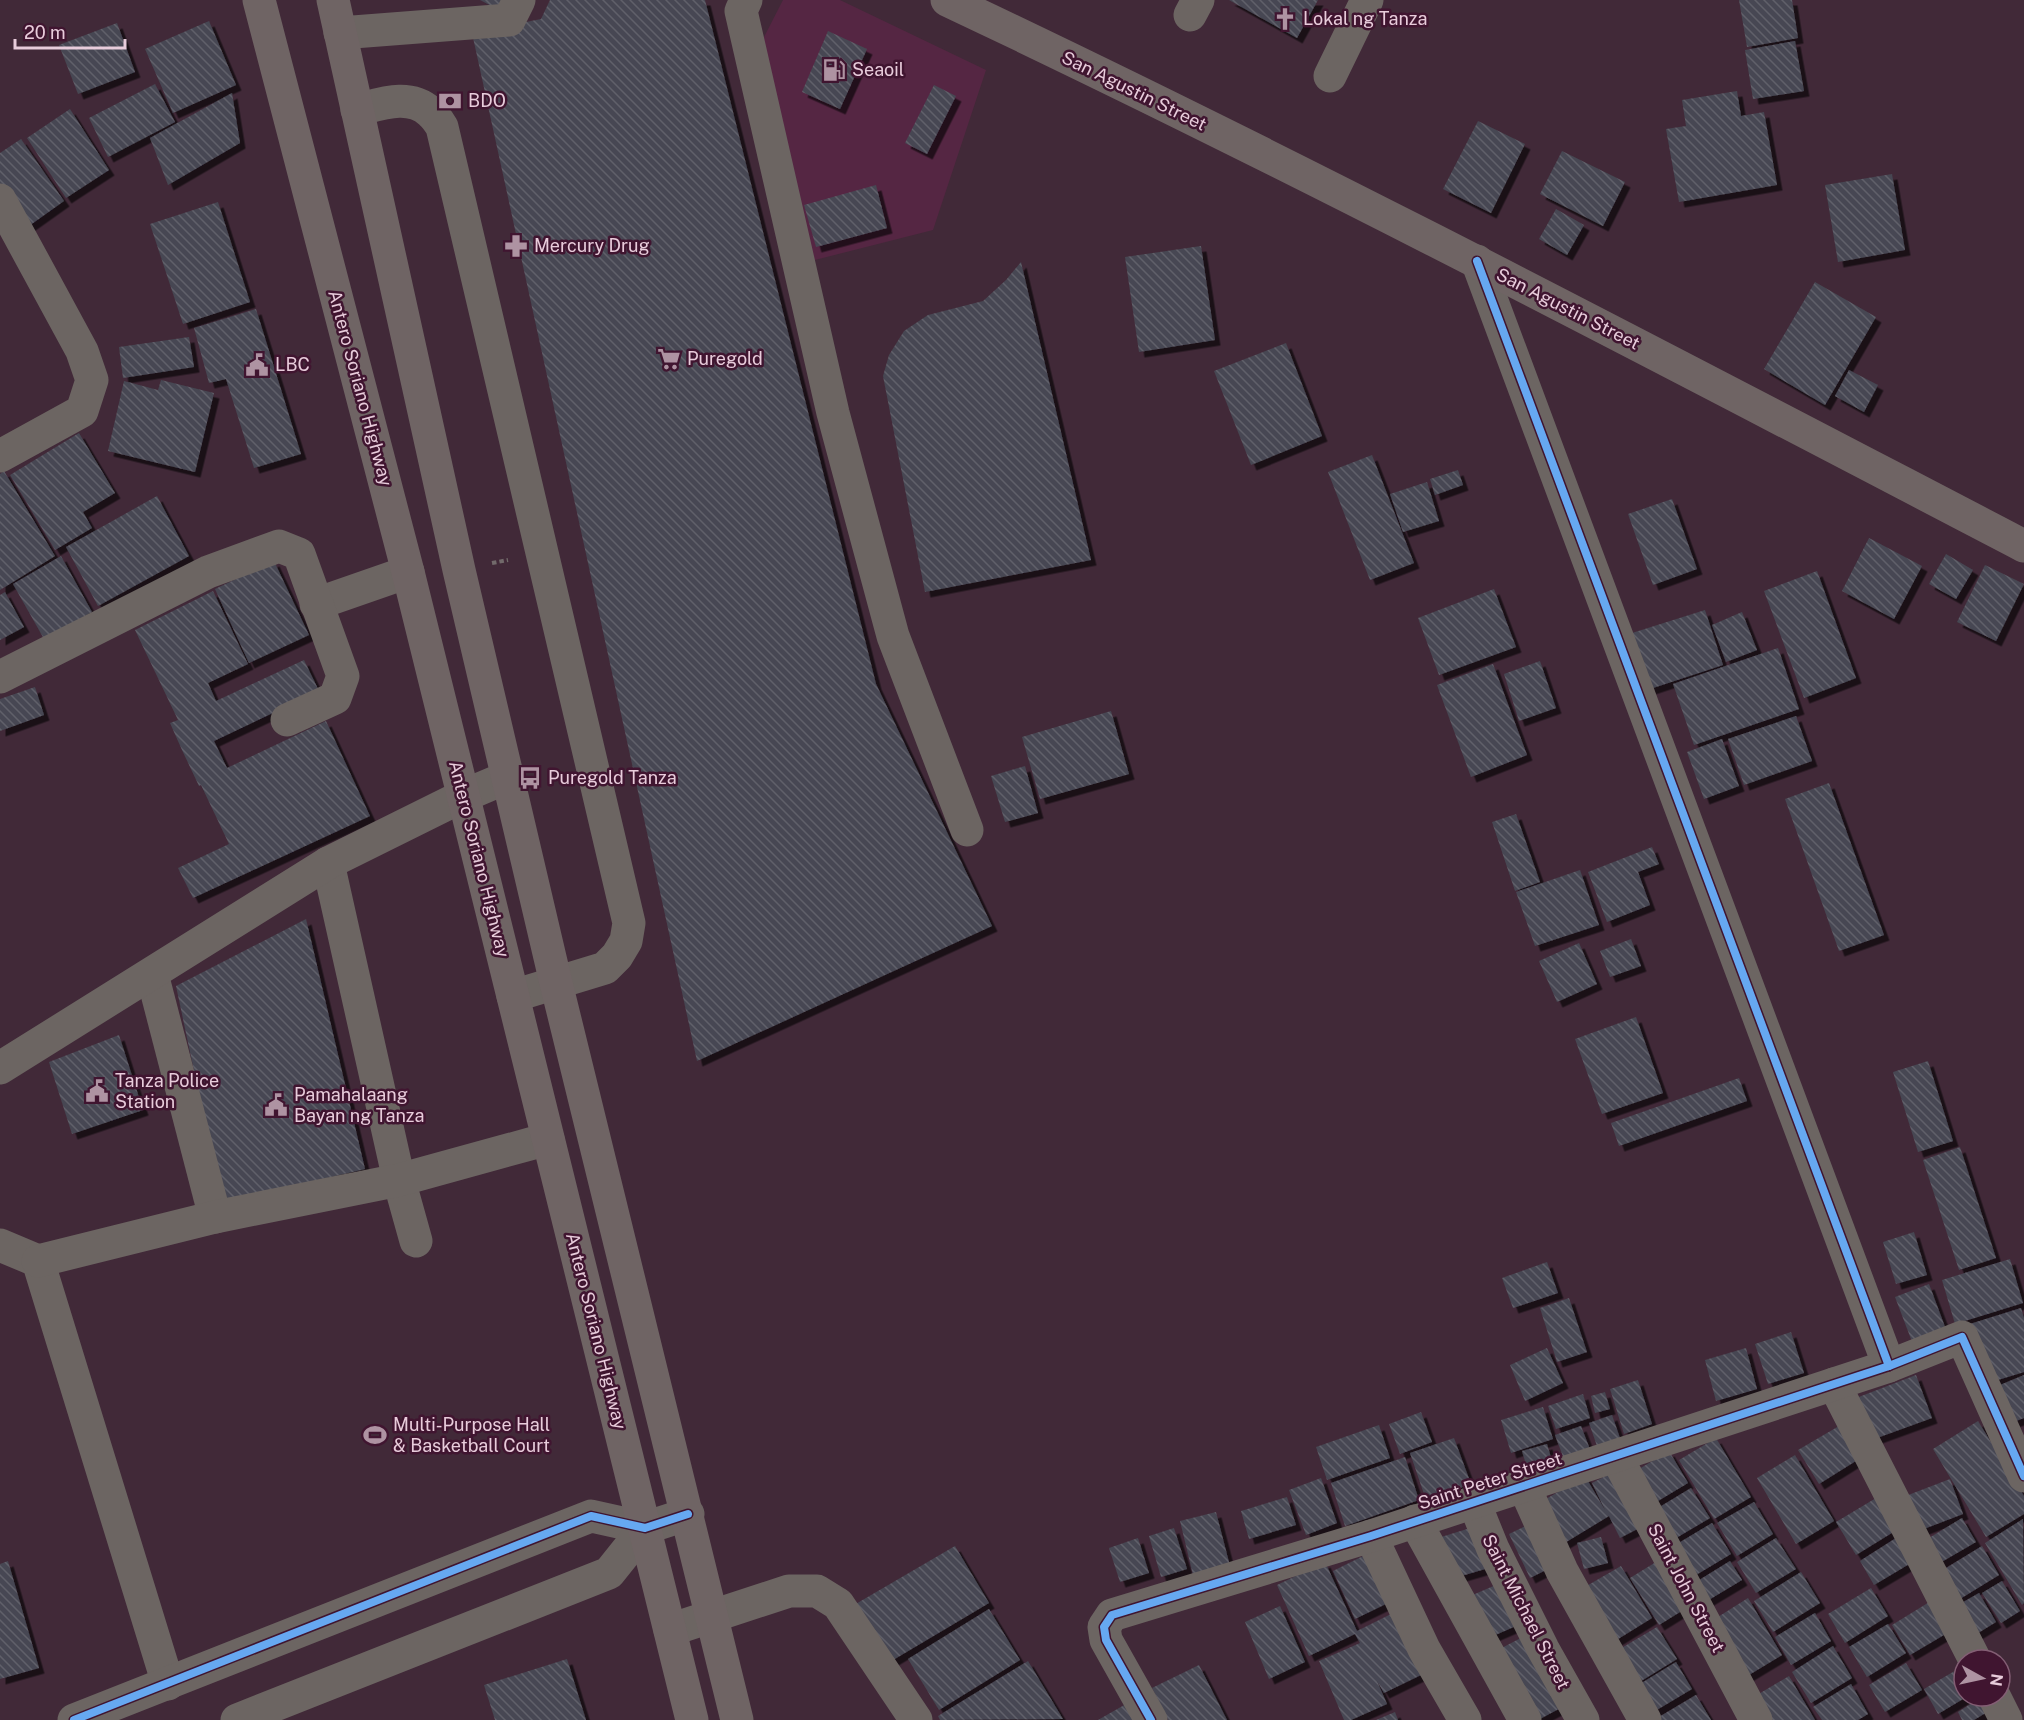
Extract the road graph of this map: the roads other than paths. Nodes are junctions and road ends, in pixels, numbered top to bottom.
1 (260, 0) edge
2 (333, 0) edge
3 (519, 0) edge
4 (746, 0) edge
5 (947, 0) edge
6 (1367, 0) edge
7 (340, 33) junction
8 (1330, 76) dead end
9 (357, 110) junction
10 (0, 200) edge
11 (1477, 261) junction
12 (0, 456) edge
13 (2024, 546) edge
14 (408, 572) junction
15 (316, 604) junction
16 (0, 677) edge
17 (287, 720) dead end
18 (508, 777) junction
19 (463, 796) junction
20 (968, 831) dead end
21 (328, 863) junction
22 (152, 974) junction
23 (556, 983) junction
24 (513, 996) junction
25 (0, 1068) edge
26 (548, 1140) junction
27 (399, 1180) junction
28 (215, 1217) junction
29 (416, 1241) dead end
30 (0, 1245) edge
31 (38, 1261) junction
32 (1889, 1366) junction
33 (1834, 1384) junction
34 (1616, 1456) junction
35 (2024, 1476) edge
36 (1524, 1486) junction
37 (1474, 1502) junction
38 (688, 1514) junction
39 (1415, 1521) junction
40 (645, 1528) junction
41 (1371, 1536) junction
42 (712, 1615) junction
43 (670, 1630) junction
44 (1969, 1648) edge
45 (168, 1684) junction
46 (74, 1720) edge
47 (237, 1720) edge
48 (692, 1720) edge
49 (737, 1720) edge
50 (916, 1720) edge
51 (1151, 1720) edge
52 (1465, 1720) edge
53 (1525, 1720) edge
54 (1583, 1720) edge
55 (1645, 1720) edge
56 (1756, 1720) edge

1 - 14 main road, Antero Soriano Highway
2 - 7 main road
3 - 7 street
4 - 20 street
5 - 11 main road, San Agustin Street
6 - 8 street
7 - 9 main road
9 - 18 main road
9 - 23 street
10 - 12 street
11 - 13 main road, San Agustin Street
11 - 32 street
14 - 15 street
14 - 19 main road, Antero Soriano Highway
15 - 16 street
15 - 17 street
18 - 19 street
18 - 23 main road
19 - 21 street
19 - 24 main road, Antero Soriano Highway
21 - 22 street
21 - 27 street
22 - 25 street
22 - 28 street
23 - 24 street
23 - 38 main road
24 - 26 main road, Antero Soriano Highway
26 - 27 street
26 - 40 main road, Antero Soriano Highway
27 - 28 street
27 - 29 street
28 - 31 street
30 - 31 street
31 - 45 street
32 - 33 street, Saint Peter Street
32 - 35 street, Saint Peter Street
33 - 34 street, Saint Peter Street
33 - 44 street
34 - 36 street, Saint Peter Street
34 - 56 street, Saint John Street
36 - 37 street, Saint Peter Street
36 - 55 street
37 - 39 street, Saint Peter Street
37 - 54 street, Saint Michael Street
38 - 40 street
38 - 42 main road
39 - 41 street, Saint Peter Street
39 - 53 street
40 - 43 main road, Antero Soriano Highway
40 - 45 street
40 - 47 street
41 - 51 street, Saint Peter Street
41 - 52 street
42 - 43 street
42 - 49 main road
42 - 50 street
43 - 48 main road, Antero Soriano Highway
45 - 46 street

